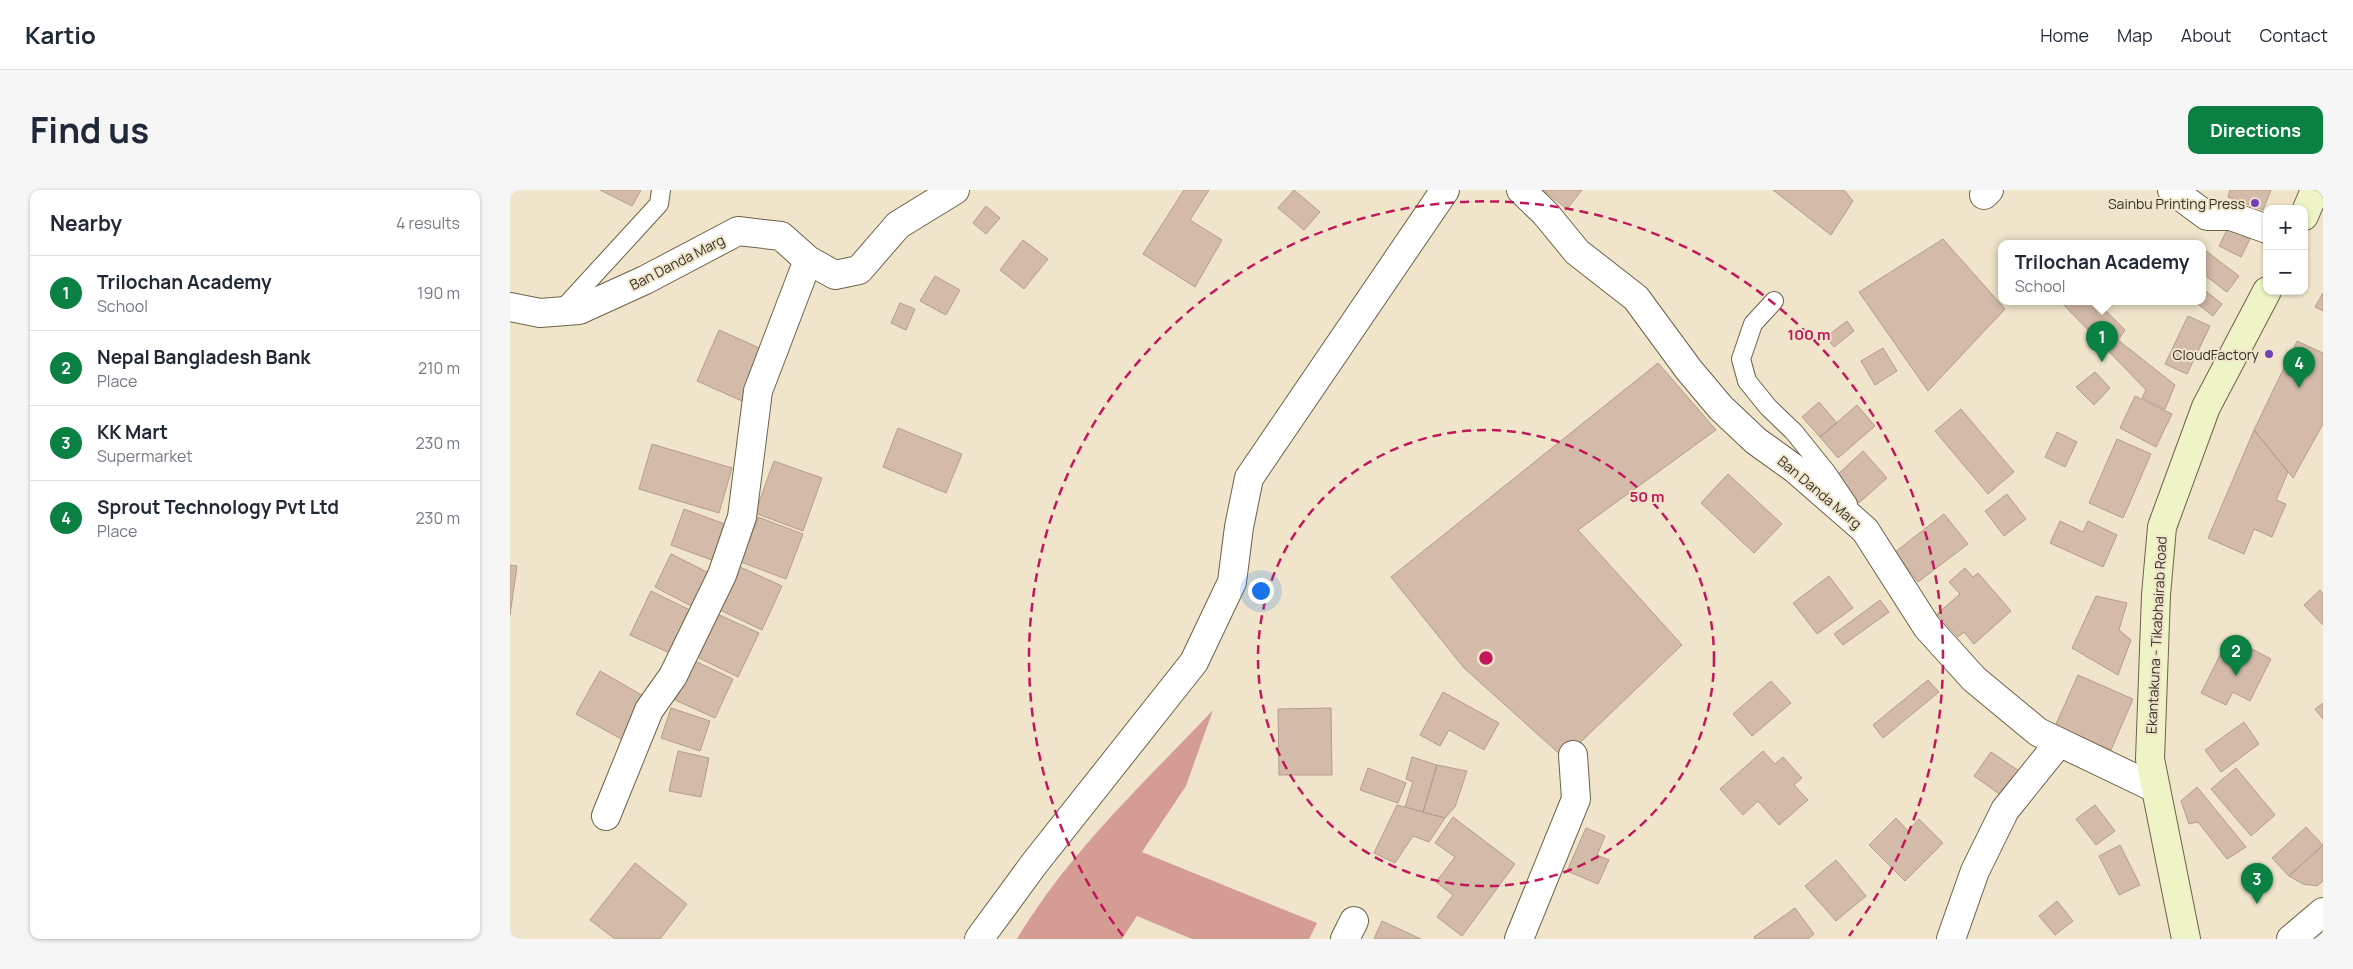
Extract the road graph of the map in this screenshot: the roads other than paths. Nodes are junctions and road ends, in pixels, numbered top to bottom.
1 (662, 190) edge
2 (955, 190) edge
3 (1445, 190) edge
4 (1521, 190) edge
5 (2172, 190) edge
6 (2315, 190) edge
7 (2308, 207) edge
8 (2263, 228) edge
9 (808, 260) junction
10 (2265, 295) edge
11 (1774, 301) dead end
12 (510, 307) edge
13 (560, 312) junction
14 (1865, 530) junction
15 (2058, 744) junction
16 (1573, 755) dead end
17 (2155, 788) junction
18 (606, 816) dead end
19 (2323, 912) edge
20 (979, 939) edge
21 (1519, 939) edge
22 (1951, 939) edge
23 (2186, 939) edge
24 (2291, 939) edge

1 - 13 lane
2 - 9 street, Ban Danda Marg
3 - 20 street
4 - 14 street, Ban Danda Marg
5 - 8 street
6 - 7 main road
9 - 13 street, Ban Danda Marg
9 - 18 street
10 - 17 main road, Ekantakuna - Tikabhairab Road
11 - 14 lane
12 - 13 street, Ban Danda Marg
14 - 15 street, Ban Danda Marg
15 - 17 street, Ban Danda Marg
15 - 22 street
16 - 21 street
17 - 23 main road, Ekantakuna - Tikabhairab Road
19 - 24 street

